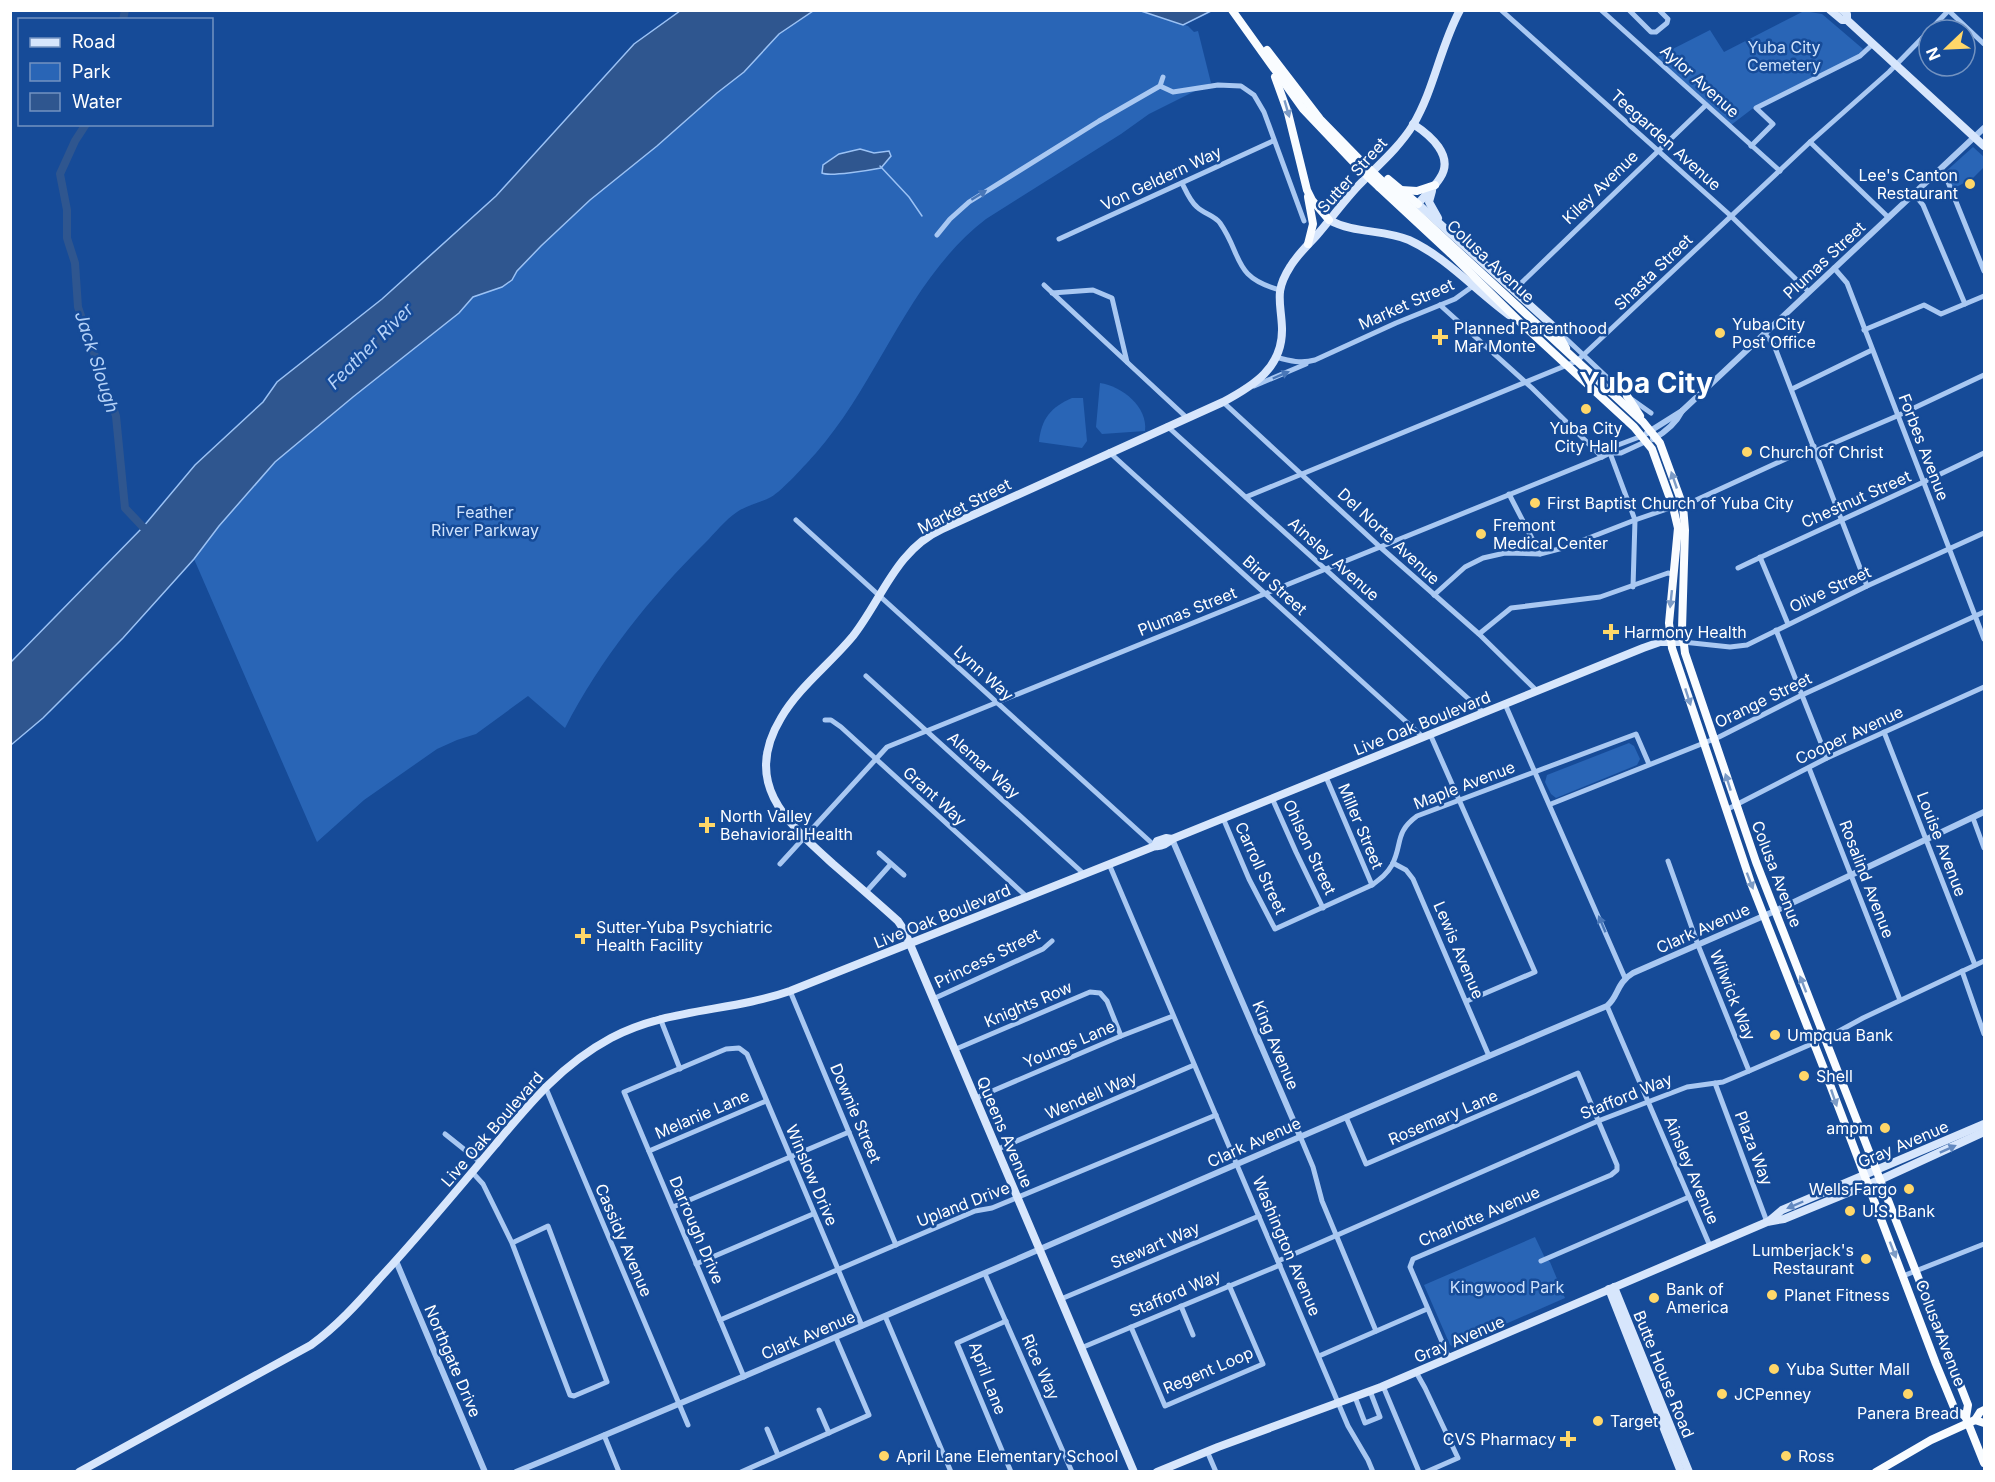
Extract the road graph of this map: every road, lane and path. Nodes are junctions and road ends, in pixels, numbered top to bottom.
1 (1232, 10) edge
2 (1239, 10) edge
3 (1460, 10) edge
4 (1501, 10) edge
5 (1601, 10) edge
6 (1629, 10) edge
7 (1659, 10) edge
8 (1830, 10) edge
9 (1842, 10) edge
10 (1949, 11) edge
11 (1847, 20) junction
12 (1984, 35) edge
13 (1982, 42) edge
14 (1873, 44) junction
15 (1917, 44) edge
16 (1261, 46) junction
17 (1264, 55) junction
18 (1896, 65) junction
19 (1163, 77) dead end
20 (1160, 86) junction
21 (1706, 105) junction
22 (1413, 124) junction
23 (1984, 128) edge
24 (1975, 138) junction
25 (1273, 141) junction
26 (1810, 142) junction
27 (1751, 146) junction
28 (1984, 146) edge
29 (1657, 150) junction
30 (1362, 163) junction
31 (1941, 169) junction
32 (1780, 171) junction
33 (1383, 182) junction
34 (1182, 183) junction
35 (1435, 185) junction
36 (1400, 189) junction
37 (1307, 190) junction
38 (1914, 194) junction
39 (1418, 204) junction
40 (1731, 216) junction
41 (1888, 217) junction
42 (1329, 219) junction
43 (1304, 221) dead end
44 (1442, 225) junction
45 (937, 235) dead end
46 (1059, 239) dead end
47 (1308, 244) junction
48 (1834, 268) junction
49 (1984, 271) edge
50 (1044, 285) dead end
51 (1473, 286) junction
52 (1280, 290) junction
53 (1514, 290) junction
54 (1809, 292) junction
55 (1052, 293) junction
56 (1984, 296) edge
57 (1965, 304) junction
58 (1440, 305) junction
59 (1522, 324) junction
60 (1554, 327) junction
61 (1864, 330) junction
62 (1765, 334) junction
63 (1872, 350) junction
64 (1567, 351) junction
65 (1276, 357) junction
66 (1581, 359) junction
67 (1315, 360) junction
68 (1127, 362) junction
69 (1568, 366) junction
70 (1984, 375) edge
71 (1525, 383) junction
72 (1247, 389) junction
73 (1792, 389) junction
74 (1627, 396) junction
75 (1222, 402) junction
76 (1651, 413) dead end
77 (1897, 416) junction
78 (1186, 417) junction
79 (1643, 422) junction
80 (1167, 426) junction
81 (1654, 434) junction
82 (1645, 438) junction
83 (1815, 449) junction
84 (1109, 452) junction
85 (1610, 453) junction
86 (1984, 453) edge
87 (1602, 457) junction
88 (1302, 473) junction
89 (1924, 483) junction
90 (1509, 494) junction
91 (1246, 497) junction
92 (1678, 507) junction
93 (1841, 519) junction
94 (796, 520) dead end
95 (1635, 520) junction
96 (1984, 533) edge
97 (1379, 546) junction
98 (1949, 549) junction
99 (1540, 554) junction
100 (1760, 557) junction
101 (1738, 568) dead end
102 (1326, 570) junction
103 (1674, 574) junction
104 (1683, 582) junction
105 (1867, 586) junction
106 (1633, 587) junction
107 (1264, 594) junction
108 (879, 595) junction
109 (1434, 595) junction
110 (1984, 612) edge
111 (1976, 617) junction
112 (1788, 624) junction
113 (1776, 630) junction
114 (1479, 634) junction
115 (1984, 639) edge
116 (1670, 641) junction
117 (1683, 642) junction
118 (866, 676) dead end
119 (1984, 687) edge
120 (1537, 691) junction
121 (1802, 695) junction
122 (996, 702) junction
123 (1505, 704) junction
124 (1483, 712) junction
125 (825, 720) dead end
126 (926, 731) junction
127 (1884, 732) junction
128 (1426, 736) junction
129 (1714, 739) junction
130 (1703, 744) junction
131 (874, 758) junction
132 (1827, 758) junction
133 (1649, 764) junction
134 (1809, 768) junction
135 (1537, 772) junction
136 (1326, 777) junction
137 (1272, 798) junction
138 (1458, 800) junction
139 (1551, 804) junction
140 (1735, 805) junction
141 (1725, 810) junction
142 (1984, 812) edge
143 (1223, 818) junction
144 (1972, 818) junction
145 (804, 837) junction
146 (1172, 839) junction
147 (1926, 839) junction
148 (1155, 846) junction
149 (1984, 848) edge
150 (879, 853) dead end
151 (1668, 861) dead end
152 (1393, 863) junction
153 (780, 864) dead end
154 (891, 864) junction
155 (1109, 864) junction
156 (1084, 873) junction
157 (904, 875) dead end
158 (1851, 875) junction
159 (1372, 885) junction
160 (866, 892) junction
161 (1026, 896) junction
162 (1323, 908) junction
163 (1775, 911) junction
164 (1764, 916) junction
165 (1275, 929) joint
166 (1052, 941) dead end
167 (910, 944) junction
168 (1698, 945) junction
169 (1984, 961) edge
170 (1975, 965) junction
171 (1962, 971) junction
172 (1625, 978) junction
173 (790, 991) junction
174 (933, 999) junction
175 (1900, 1000) junction
176 (1467, 1001) junction
177 (1607, 1006) junction
178 (1173, 1016) junction
179 (660, 1018) junction
180 (1984, 1034) edge
181 (1121, 1036) junction
182 (1824, 1038) junction
183 (1814, 1043) junction
184 (956, 1049) junction
185 (1489, 1056) junction
186 (1194, 1065) junction
187 (680, 1069) junction
188 (1749, 1071) junction
189 (1715, 1083) junction
190 (545, 1086) junction
191 (976, 1098) junction
192 (766, 1101) junction
193 (1649, 1102) junction
194 (1216, 1115) junction
195 (1346, 1117) junction
196 (1598, 1121) junction
197 (1984, 1124) edge
198 (849, 1132) junction
199 (1984, 1132) edge
200 (445, 1134) dead end
201 (1300, 1136) junction
202 (998, 1149) junction
203 (649, 1151) junction
204 (790, 1157) junction
205 (480, 1162) junction
206 (1237, 1164) junction
207 (1876, 1170) junction
208 (472, 1172) junction
209 (1864, 1175) junction
210 (1880, 1180) junction
211 (1867, 1185) junction
212 (1018, 1197) junction
213 (1689, 1197) junction
214 (673, 1207) junction
215 (813, 1214) junction
216 (1259, 1216) junction
217 (1767, 1222) junction
218 (1336, 1235) junction
219 (512, 1243) junction
220 (1984, 1244) edge
221 (896, 1245) junction
222 (1710, 1246) junction
223 (1040, 1248) junction
224 (396, 1261) junction
225 (1540, 1261) dead end
226 (1279, 1263) junction
227 (696, 1264) junction
228 (837, 1270) junction
229 (1915, 1271) junction
230 (985, 1274) junction
231 (1903, 1276) junction
232 (1229, 1285) junction
233 (1611, 1288) junction
234 (1061, 1299) junction
235 (1181, 1306) junction
236 (1427, 1310) junction
237 (885, 1316) junction
238 (720, 1320) junction
239 (1006, 1321) junction
240 (862, 1326) junction
241 (1131, 1327) junction
242 (1376, 1331) junction
243 (1193, 1335) dead end
244 (836, 1338) junction
245 (1082, 1348) junction
246 (1319, 1356) junction
247 (1449, 1358) junction
248 (1416, 1372) junction
249 (744, 1377) junction
250 (1383, 1386) junction
251 (1370, 1391) junction
252 (1355, 1397) junction
253 (1340, 1402) junction
254 (679, 1404) junction
255 (819, 1410) dead end
256 (1984, 1410) edge
257 (1974, 1421) edge
258 (688, 1425) dead end
259 (767, 1429) dead end
260 (829, 1433) junction
261 (604, 1435) junction
262 (1207, 1451) junction
263 (778, 1455) junction
264 (1984, 1463) edge
265 (79, 1472) edge
266 (485, 1472) edge
267 (516, 1472) edge
268 (620, 1472) edge
269 (741, 1472) edge
270 (951, 1472) edge
271 (1011, 1472) edge
272 (1072, 1472) edge
273 (1134, 1472) edge
274 (1157, 1472) edge
275 (1216, 1472) edge
276 (1373, 1472) edge
277 (1419, 1472) edge
278 (1426, 1472) edge
279 (1681, 1472) edge
280 (1689, 1472) edge
281 (1876, 1472) edge

1 - 16 highway
2 - 16 highway
3 - 22 main road, Sutter Street
4 - 29 street, Teegarden Avenue
5 - 21 street, Aylor Avenue
6 - 7 street
8 - 11 main road
9 - 11 main road
10 - 13 street
11 - 14 main road
12 - 13 street
14 - 18 main road
14 - 27 street
15 - 18 street, Shasta Street
16 - 17 highway, Colusa Avenue
16 - 30 highway, Colusa Avenue
17 - 30 highway, Colusa Avenue
17 -> 37 highway
18 - 24 main road
18 - 26 street, Shasta Street
19 - 20 street
20 - 25 street
45 -> 20 street
21 - 27 street, Aylor Avenue
21 - 29 street, Kiley Avenue
22 - 35 main road
22 - 42 main road, Sutter Street
23 - 24 street, Plumas Street
24 - 28 main road
24 - 31 street, Plumas Street
25 - 34 street, Von Geldern Way
25 - 43 street
26 - 32 street, Shasta Street
26 - 41 street
27 - 32 street, Aylor Avenue
29 - 40 street, Teegarden Avenue
29 - 53 street, Kiley Avenue
30 - 33 highway, Colusa Avenue, bridge
31 - 38 street, Plumas Street
31 - 49 street
32 - 40 street, Shasta Street
33 - 36 highway
33 - 59 highway, Colusa Avenue
33 - 64 highway, Colusa Avenue
34 - 46 street, Von Geldern Way
34 - 52 street
35 - 36 highway
35 - 39 main road
35 - 44 main road
36 - 39 highway
37 - 42 highway
37 - 47 highway
38 - 41 street, Plumas Street
38 - 57 street
39 - 44 main road, Colusa Avenue
40 - 54 street, Teegarden Avenue
40 - 66 street, Shasta Street
41 - 48 street, Plumas Street
42 - 47 main road, Sutter Street
42 - 51 main road
44 - 53 main road, Colusa Avenue
47 - 52 main road, Sutter Street
48 - 54 street, Plumas Street
48 - 61 street, Forbes Avenue
50 - 55 street
51 - 58 street, Market Street
51 - 59 main road
52 - 65 main road, Sutter Street
53 - 60 main road, Colusa Avenue
54 - 62 street, Plumas Street
55 - 68 street
55 - 68 street
56 - 57 street
57 - 61 street
58 - 67 street, Market Street
58 - 71 street
59 - 69 highway, Colusa Avenue
60 - 64 highway
60 - 66 street, Colusa Avenue
61 - 63 street, Forbes Avenue
62 - 73 street
62 - 81 street, Plumas Street
63 - 73 street
63 - 77 street, Forbes Avenue
64 - 66 highway, Colusa Avenue
65 - 67 street, Market Street
65 - 72 main road, Market Street
66 - 69 street, Shasta Street
66 - 74 street, Colusa Avenue
66 - 79 highway, Colusa Avenue
72 -> 67 street, Market Street
68 - 78 street
69 - 71 street, Shasta Street
69 - 82 highway, Colusa Avenue
70 - 77 street
71 - 87 street
71 - 88 street, Shasta Street
72 - 75 main road, Market Street
73 - 83 street
74 - 76 street, Colusa Avenue
74 - 79 highway
75 - 78 main road, Market Street
75 - 88 street, Del Norte Avenue
77 - 83 street
77 - 89 street, Forbes Avenue
78 - 80 main road, Market Street
79 - 81 highway, Colusa Avenue
80 - 84 main road, Market Street
80 - 91 street, Ainsley Avenue
81 - 82 street, Plumas Street
92 -> 81 highway, Colusa Avenue
82 - 85 street, Plumas Street
82 - 92 highway, Colusa Avenue
83 - 92 street
83 - 93 street
84 - 107 street, Bird Street
84 - 108 main road, Market Street
85 - 87 street, Plumas Street
85 - 95 street
86 - 89 street, Chestnut Street
87 - 90 street, Plumas Street
88 - 91 street, Shasta Street
88 - 97 street, Del Norte Avenue
89 - 93 street, Chestnut Street
89 - 98 street, Forbes Avenue
90 - 97 street, Plumas Street
90 - 99 street
91 - 102 street, Ainsley Avenue
92 - 95 street
92 - 103 highway, Colusa Avenue
92 - 104 highway, Colusa Avenue
93 - 100 street, Chestnut Street
93 - 105 street
94 - 108 street, Lynn Way
95 - 99 street
95 - 106 street
96 - 98 street, Olive Street
97 - 102 street, Plumas Street
97 - 109 street, Del Norte Avenue
98 - 105 street, Olive Street
98 - 111 street, Forbes Avenue
99 - 109 street
100 - 101 street, Chestnut Street
100 - 112 street
102 - 107 street, Plumas Street
102 - 124 street, Ainsley Avenue
103 - 104 highway
103 - 106 street
103 -> 116 highway, Colusa Avenue
104 - 117 highway, Colusa Avenue
105 - 112 street, Olive Street
106 - 114 street
107 - 122 street, Plumas Street
107 - 128 street, Bird Street
108 - 122 street, Lynn Way
108 - 145 main road, Market Street
109 - 114 street, Del Norte Avenue
110 - 111 street, Orange Street
111 - 115 street, Forbes Avenue
111 - 121 street, Orange Street
112 - 113 street, Olive Street
113 - 117 street, Olive Street
113 - 121 street
114 - 120 street, Del Norte Avenue
116 - 117 main road, Live Oak Boulevard
116 - 120 main road, Live Oak Boulevard
116 -> 130 highway, Colusa Avenue
117 - 129 highway, Colusa Avenue
118 - 126 street, Alemar Way
119 - 127 street, Cooper Avenue
120 - 123 main road, Live Oak Boulevard
121 - 129 street, Orange Street
121 - 132 street
122 - 126 street, Plumas Street
122 - 148 street, Lynn Way
123 - 124 main road, Live Oak Boulevard
123 - 135 street
124 - 128 main road, Live Oak Boulevard
125 - 131 street, Grant Way
126 - 131 street, Plumas Street
126 - 156 street, Alemar Way
127 - 132 street, Cooper Avenue
127 - 147 street, Louise Avenue
128 - 136 main road, Live Oak Boulevard
128 - 138 street, Bird Street
129 - 130 street, Orange Street
140 -> 129 highway, Colusa Avenue
130 - 133 street, Orange Street
130 - 141 highway, Colusa Avenue
131 - 145 street, Plumas Street
131 - 161 street, Grant Way
132 - 134 street, Cooper Avenue
133 - 135 street, Maple Avenue
133 - 139 street, Orange Street
134 - 140 street, Cooper Avenue
134 - 158 street, Rosalind Avenue
135 - 138 street, Maple Avenue
135 - 139 street
136 - 137 main road, Live Oak Boulevard
136 - 159 street, Miller Street
137 - 143 main road, Live Oak Boulevard
137 - 162 street, Ohlson Street
138 - 152 street, Maple Avenue
138 - 176 street, Bird Street
172 -> 139 street
140 - 141 street, Cooper Avenue
140 - 163 highway, Colusa Avenue
141 -> 164 highway, Colusa Avenue
142 - 144 street, Clark Avenue
143 - 146 main road, Live Oak Boulevard
143 - 165 street, Carroll Street
144 - 147 street, Clark Avenue
144 - 149 street
145 - 153 street, Plumas Street
145 - 160 main road, Queens Avenue
146 - 148 main road, Live Oak Boulevard
146 - 201 street, King Avenue
147 - 158 street, Clark Avenue
147 - 170 street, Louise Avenue
148 - 155 main road, Live Oak Boulevard
150 - 154 street
151 - 168 street, Wilwick Way
152 - 159 street, Maple Avenue
152 - 176 street, Lewis Avenue
154 - 157 street
154 - 160 street
155 - 156 main road, Live Oak Boulevard
155 - 178 street, Washington Avenue
156 - 161 main road, Live Oak Boulevard
158 - 163 street, Clark Avenue
158 - 175 street, Rosalind Avenue
159 - 162 street, Maple Avenue
160 - 167 main road, Queens Avenue
161 - 167 main road, Live Oak Boulevard
162 - 165 street, Maple Avenue
163 - 164 street, Clark Avenue
182 -> 163 highway, Colusa Avenue
164 - 168 street, Clark Avenue
164 - 183 highway, Colusa Avenue
166 - 174 street, Princess Street
167 - 173 main road, Live Oak Boulevard
167 - 174 main road, Queens Avenue
168 - 172 street, Clark Avenue
168 - 188 street, Wilwick Way
169 - 170 street, Stafford Way
170 - 171 street, Stafford Way
171 - 175 street, Stafford Way
171 - 180 street
172 - 177 street
173 - 179 main road, Live Oak Boulevard
173 - 198 street, Downie Street
174 - 184 main road, Queens Avenue
175 - 182 street, Stafford Way
176 - 185 street, Lewis Avenue
177 - 185 street, Clark Avenue
177 - 193 street, Ainsley Avenue
178 - 181 street, Youngs Lane
178 - 186 street, Washington Avenue
179 - 187 street
179 - 190 main road, Live Oak Boulevard
181 - 184 street, Knights Row
181 - 191 street, Youngs Lane
182 - 183 street, Stafford Way
182 - 207 highway, Colusa Avenue
183 - 188 street, Stafford Way
183 -> 209 highway, Colusa Avenue
184 - 191 main road, Queens Avenue
185 - 195 street, Clark Avenue
186 - 194 street, Washington Avenue
186 - 202 street, Wendell Way
187 - 192 street, Winslow Drive
187 - 203 street, Darrough Drive
188 - 189 street, Stafford Way
189 - 193 street, Stafford Way
189 - 217 street, Plaza Way
190 - 205 main road, Live Oak Boulevard
190 - 254 street, Cassidy Avenue
191 - 202 main road, Queens Avenue
192 - 203 street, Melanie Lane
192 - 204 street, Winslow Drive
193 - 196 street, Stafford Way
193 - 213 street, Ainsley Avenue
194 - 206 street, Washington Avenue
194 - 212 street, Upland Drive
195 - 196 street, Rosemary Lane
195 - 201 street, Clark Avenue
196 - 218 street, Stafford Way
196 - 236 street, Charlotte Avenue
197 - 207 main road, Gray Avenue
198 - 204 street
198 - 221 street, Downie Street
210 -> 199 main road, Gray Avenue
200 - 205 street
201 - 206 street, Clark Avenue
201 - 218 street, King Avenue
202 - 212 main road, Queens Avenue
203 - 214 street, Darrough Drive
204 - 214 street
204 - 215 street, Winslow Drive
205 - 208 main road, Live Oak Boulevard
206 - 216 street, Washington Avenue
206 - 223 street, Clark Avenue
207 - 209 main road, Gray Avenue
207 - 210 highway, Colusa Avenue
208 - 219 street
208 - 224 main road, Live Oak Boulevard
209 - 211 highway, Colusa Avenue
209 -> 217 main road, Gray Avenue
210 - 211 main road, Gray Avenue
210 - 229 highway, Colusa Avenue
211 - 217 main road, Gray Avenue
211 -> 231 highway, Colusa Avenue
212 - 221 street, Upland Drive
212 - 223 main road, Queens Avenue
213 - 222 street, Ainsley Avenue
213 - 225 street
214 - 227 street, Darrough Drive
215 - 227 street
215 - 228 street, Winslow Drive
216 - 226 street, Washington Avenue
216 - 234 street, Stewart Way
217 - 222 main road, Gray Avenue
218 - 226 street, Stafford Way
218 - 242 street, King Avenue
219 - 219 street
220 - 229 street
221 - 228 street, Upland Drive
222 - 233 main road, Gray Avenue
223 - 230 street, Clark Avenue
223 - 234 main road, Queens Avenue
224 - 265 main road, Live Oak Boulevard
224 - 266 street, Northgate Drive
226 - 232 street, Stafford Way
226 - 246 street, Washington Avenue
227 - 238 street, Darrough Drive
228 - 238 street, Upland Drive
228 - 240 street, Winslow Drive
229 - 231 street
229 - 257 highway, Colusa Avenue
230 - 237 street, Clark Avenue
230 - 239 street, Rice Way
231 - 257 highway, Colusa Avenue
232 - 235 street, Stafford Way
232 - 241 street, Regent Loop
233 - 247 main road, Gray Avenue
233 - 279 main road, Butte House Road
233 - 280 main road, Butte House Road
234 - 245 main road, Queens Avenue
235 - 241 street, Stafford Way
235 - 243 street
236 - 242 street
236 - 247 street, Charlotte Avenue
237 - 240 street, Clark Avenue
237 - 270 street
238 - 249 street, Darrough Drive
239 - 271 street, April Lane
239 - 272 street, Rice Way
240 - 244 street, Clark Avenue
241 - 245 street, Stafford Way
242 - 246 street
244 - 249 street, Clark Avenue
244 - 260 street
245 - 273 main road, Queens Avenue
246 - 253 street, Washington Avenue
247 - 248 main road, Gray Avenue
248 - 250 main road, Gray Avenue
248 - 278 street
249 - 254 street, Clark Avenue
250 - 251 main road, Gray Avenue
250 - 277 street
251 - 252 main road, Gray Avenue
251 - 252 street
252 - 253 main road, Gray Avenue
253 - 262 main road, Gray Avenue
253 - 276 street, Washington Avenue
254 - 258 street, Cassidy Avenue
254 - 261 street, Clark Avenue
255 - 260 street
256 - 257 highway
257 - 264 highway
257 - 281 highway
259 - 263 street
260 - 263 street
261 - 267 street, Clark Avenue
261 - 268 street
262 - 274 main road, Gray Avenue
262 - 275 street
263 - 269 street

